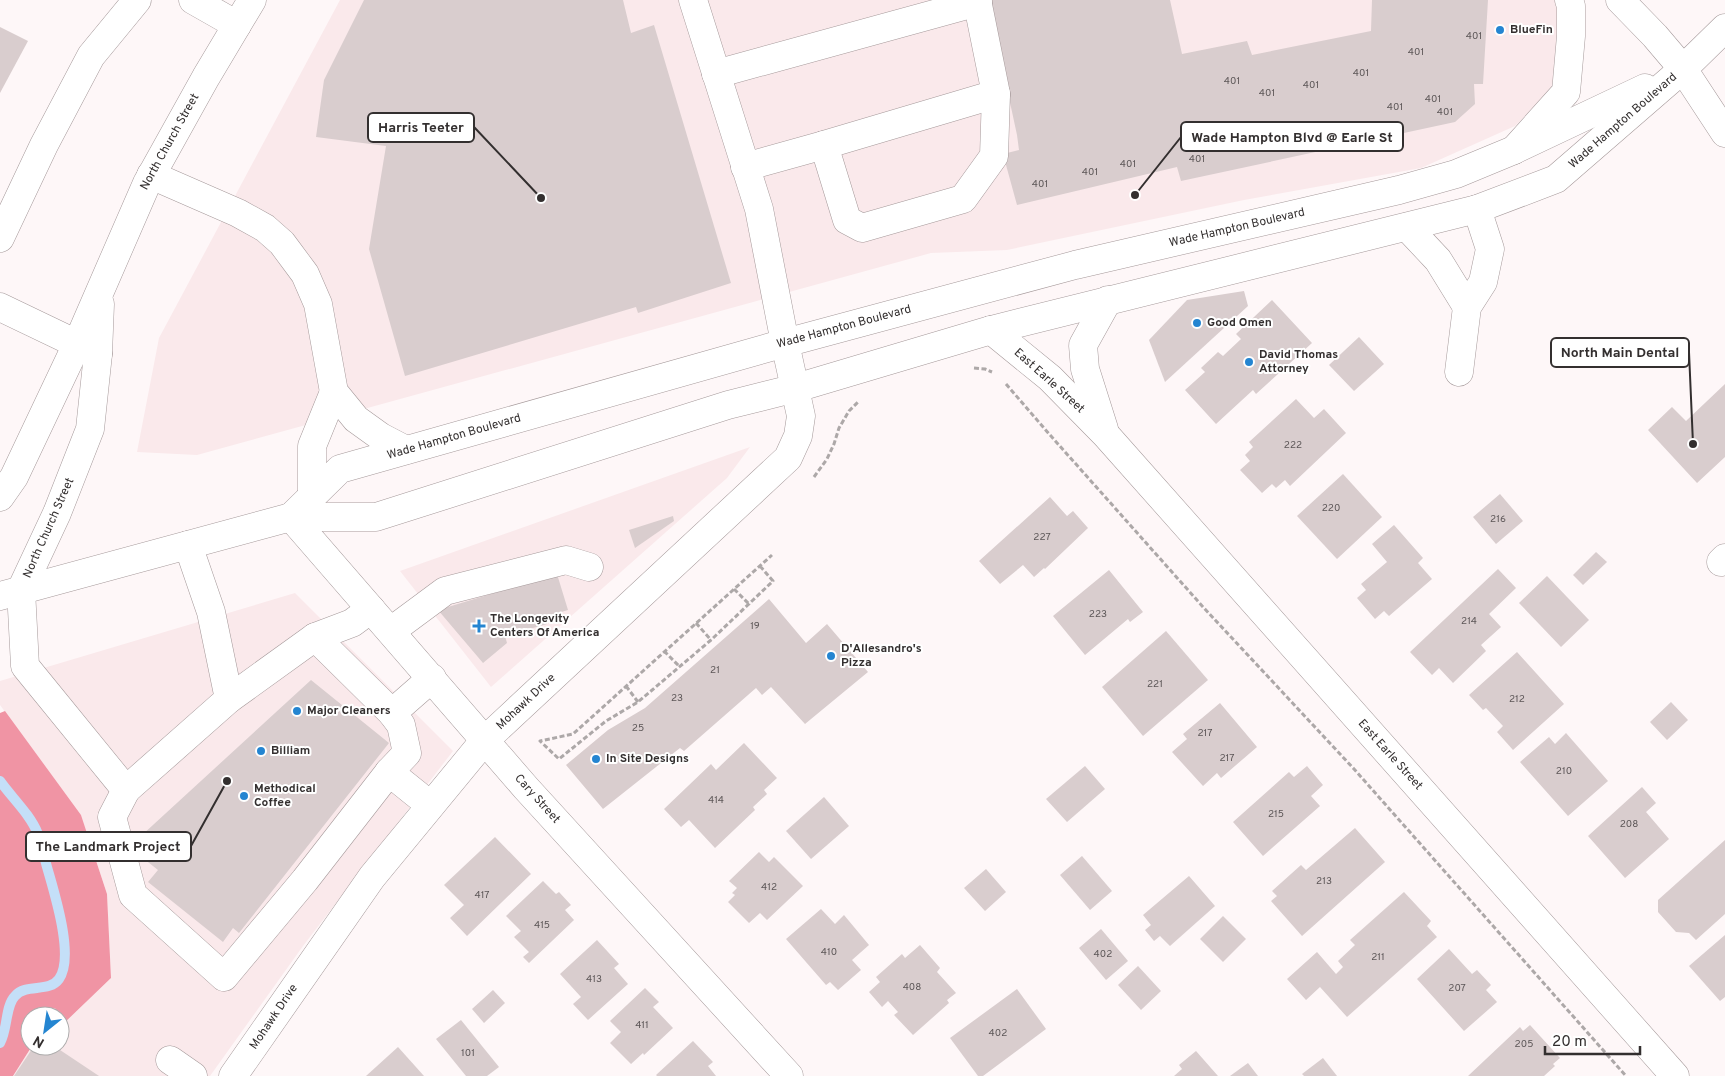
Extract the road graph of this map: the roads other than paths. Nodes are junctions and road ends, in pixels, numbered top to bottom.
1 (137, 0) edge
2 (193, 0) edge
3 (252, 0) edge
4 (693, 0) edge
5 (1569, 0) edge
6 (1620, 0) edge
7 (978, 1) edge
8 (237, 25) junction
9 (1725, 28) edge
10 (1683, 69) junction
11 (716, 74) junction
12 (996, 94) junction
13 (1725, 97) edge
14 (1725, 133) edge
15 (824, 145) junction
16 (1514, 150) junction
17 (745, 167) junction
18 (152, 175) junction
19 (1478, 209) junction
20 (1407, 227) junction
21 (0, 238) edge
22 (1108, 300) junction
23 (0, 307) edge
24 (1467, 307) junction
25 (991, 330) junction
26 (785, 343) junction
27 (88, 349) junction
28 (1459, 372) dead end
29 (796, 388) junction
30 (334, 392) junction
31 (1106, 435) junction
32 (406, 450) junction
33 (0, 497) edge
34 (312, 497) junction
35 (291, 517) junction
36 (188, 545) junction
37 (589, 567) dead end
38 (11, 593) edge
39 (370, 609) junction
40 (391, 632) junction
41 (315, 637) junction
42 (432, 678) junction
43 (229, 699) junction
44 (392, 713) junction
45 (484, 741) junction
46 (389, 772) junction
47 (126, 790) junction
48 (430, 805) junction
49 (170, 1060) dead end
50 (193, 1076) edge
51 (233, 1076) edge
52 (789, 1076) edge
53 (1675, 1076) edge

1 - 21 main road
2 - 8 main road
3 - 8 main road, North Church Street
4 - 11 main road, Mohawk Drive
5 - 16 main road
6 - 10 main road
7 - 11 main road
7 - 12 main road
8 - 18 main road, North Church Street
9 - 10 main road
10 - 13 main road
10 - 14 main road
10 - 16 main road, Wade Hampton Boulevard
10 - 19 main road, Wade Hampton Boulevard
11 - 17 main road, Mohawk Drive
12 - 15 main road
12 - 15 main road
15 - 17 main road
16 - 26 main road, Wade Hampton Boulevard
17 - 26 main road, Mohawk Drive
18 - 27 main road, North Church Street
18 - 30 main road
19 - 20 main road, Wade Hampton Boulevard
19 - 24 main road
20 - 22 main road, Wade Hampton Boulevard
20 - 24 main road
22 - 25 main road, Wade Hampton Boulevard
22 - 31 main road, East Earle Street
23 - 27 main road
24 - 28 main road
25 - 29 main road, Wade Hampton Boulevard
25 - 31 main road, East Earle Street
26 - 29 main road, Mohawk Drive
26 - 32 main road, Wade Hampton Boulevard
27 - 33 main road, North Church Street
27 - 38 main road, North Church Street
29 - 35 main road, Wade Hampton Boulevard
29 - 45 main road, Mohawk Drive
30 - 32 main road
30 - 34 main road
31 - 53 main road, East Earle Street
32 - 34 main road, Wade Hampton Boulevard
34 - 35 main road, Wade Hampton Boulevard
35 - 36 main road, Wade Hampton Boulevard
35 - 39 main road, Cary Street
36 - 38 main road, Wade Hampton Boulevard
36 - 43 main road
37 - 40 main road
38 - 47 main road
39 - 40 main road, Cary Street
39 - 41 main road
40 - 42 main road, Cary Street
41 - 43 main road
41 - 44 main road
42 - 44 main road
42 - 45 main road, Cary Street
43 - 47 main road
44 - 46 main road
45 - 48 main road, Mohawk Drive
45 - 52 main road, Cary Street
46 - 47 main road
46 - 48 main road
48 - 51 main road, Mohawk Drive
49 - 50 main road

